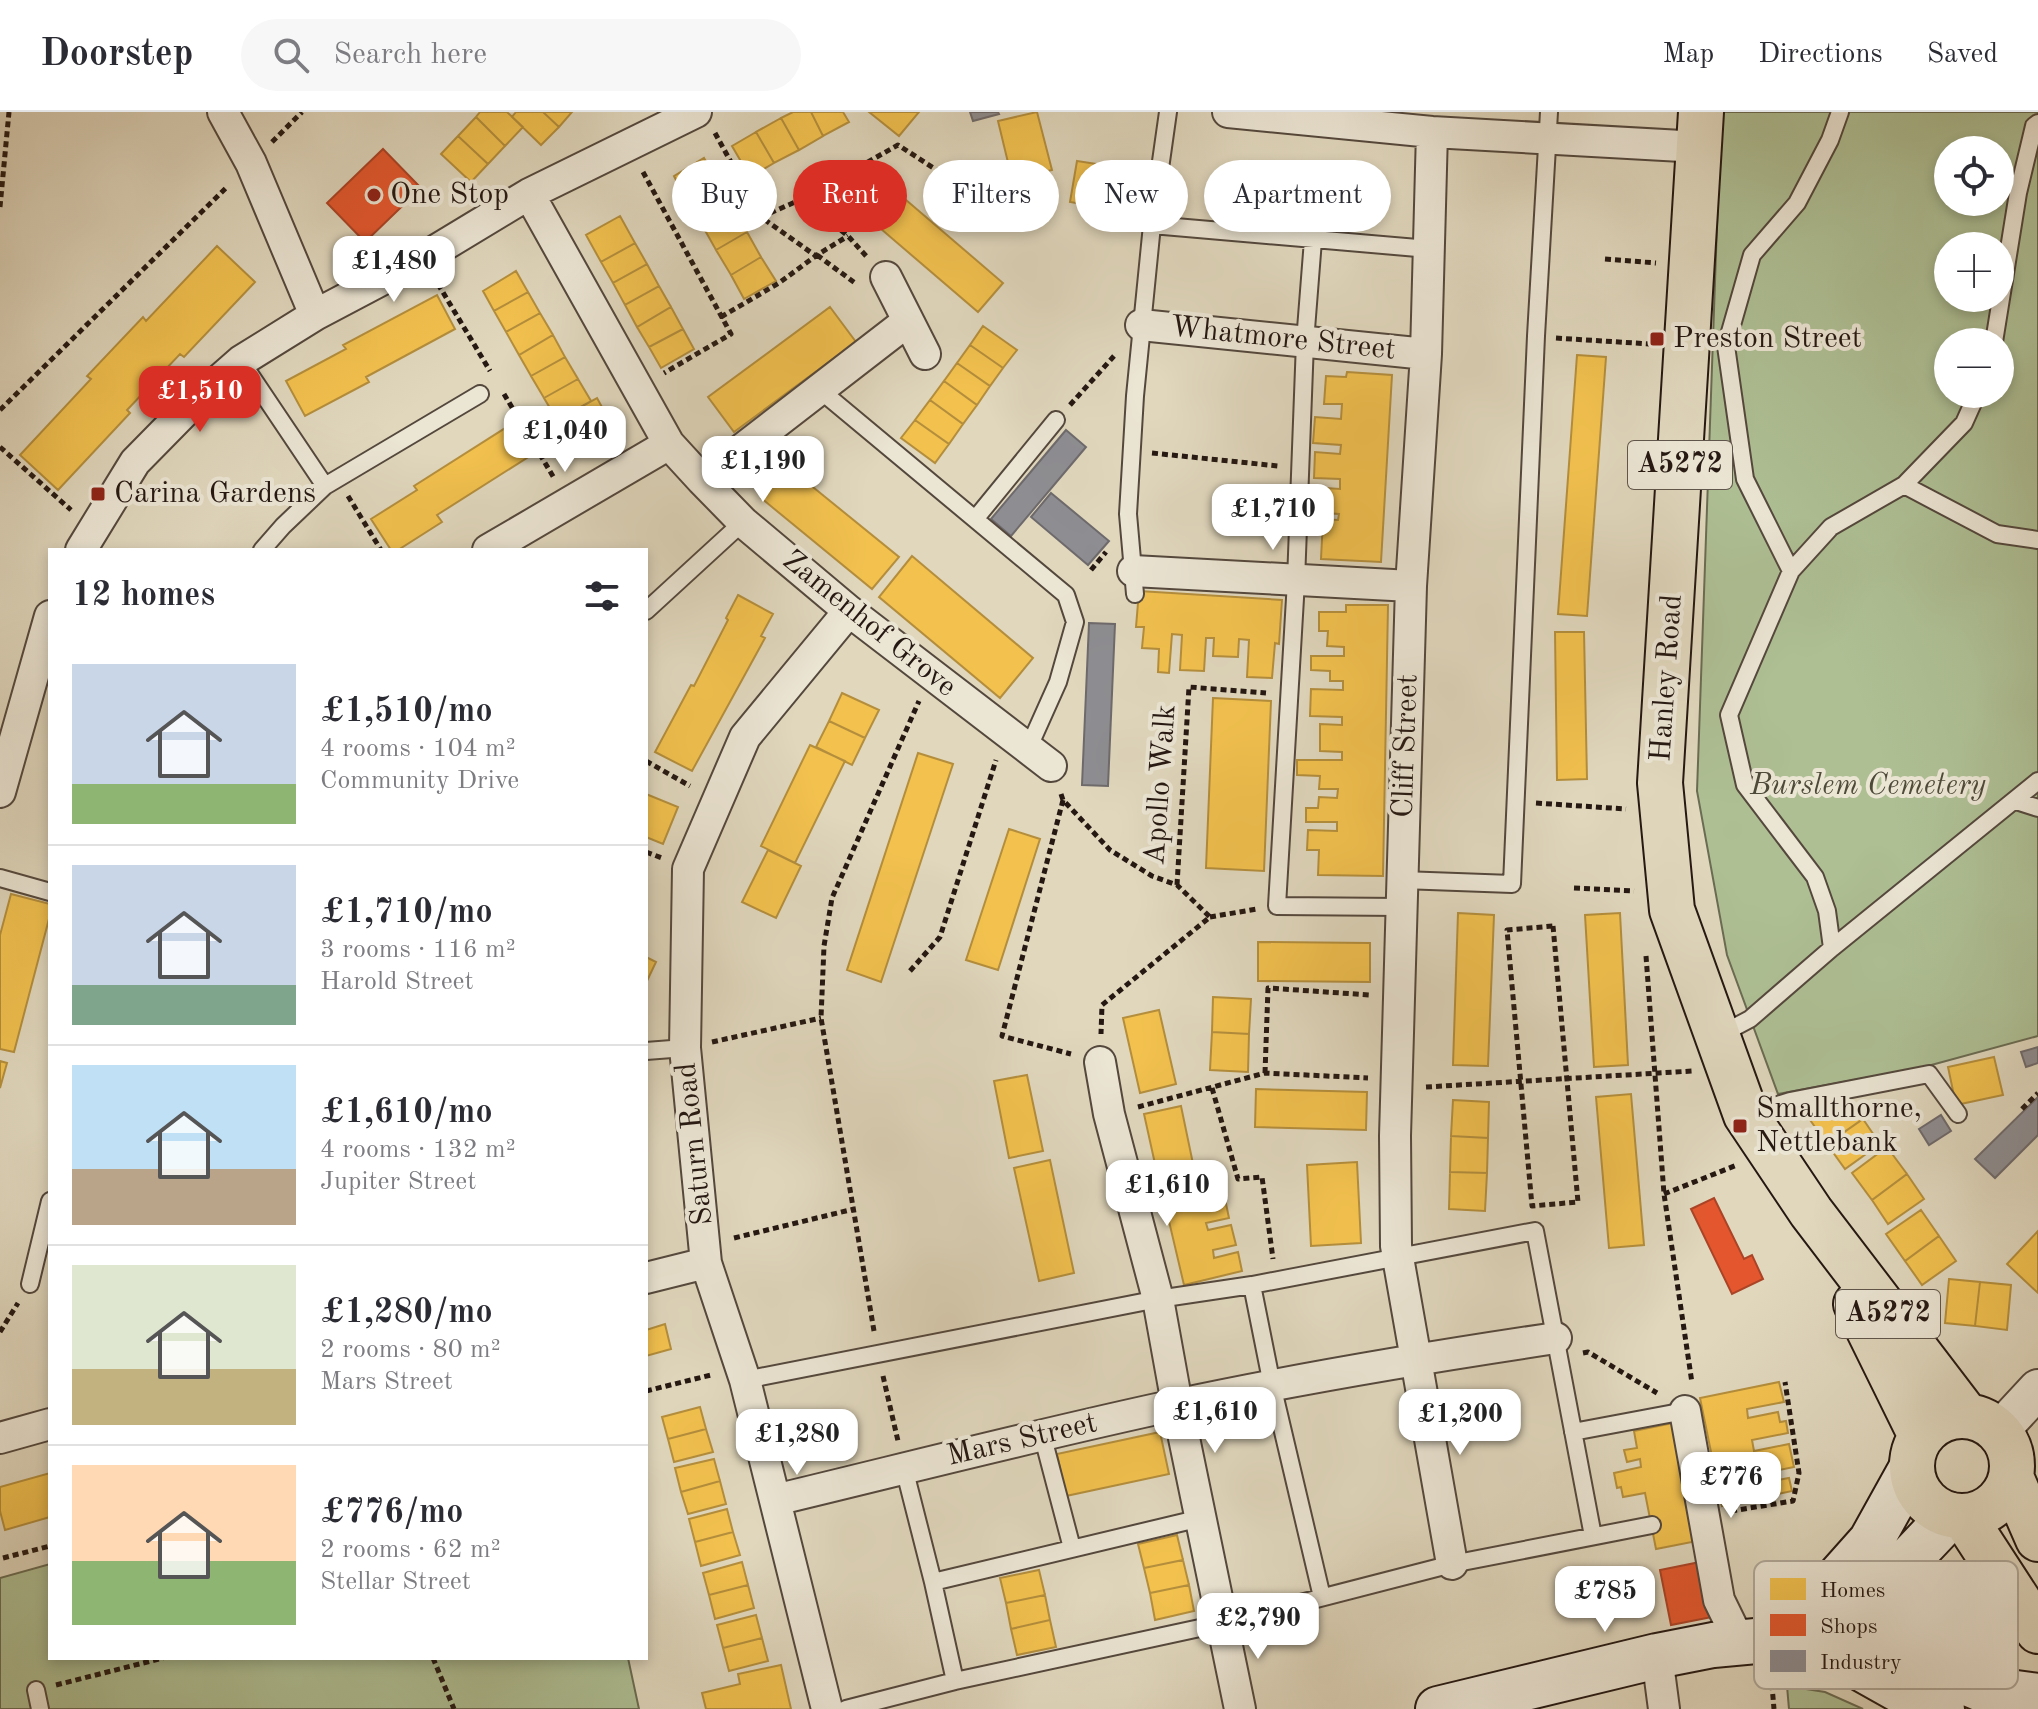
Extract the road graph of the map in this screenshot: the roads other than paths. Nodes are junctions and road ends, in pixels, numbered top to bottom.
1 (223, 112) edge
2 (1168, 112) edge
3 (1228, 112) edge
4 (1840, 112) edge
5 (1284, 114) edge
6 (703, 119) edge
7 (2038, 123) edge
8 (1548, 124) edge
9 (1700, 129) edge
10 (1432, 132) junction
11 (1161, 160) edge
12 (529, 194) junction
13 (1188, 228) edge
14 (1151, 232) edge
15 (1313, 240) junction
16 (1429, 249) junction
17 (873, 282) road end
18 (315, 315) junction
19 (908, 321) junction
20 (1141, 325) junction
21 (1996, 328) edge
22 (1305, 342) junction
23 (925, 354) dead end
24 (1426, 354) junction
25 (241, 361) junction
26 (820, 390) junction
27 (480, 394) dead end
28 (1971, 408) edge
29 (1056, 420) road end
30 (669, 444) junction
31 (702, 480) junction
32 (331, 482) junction
33 (1904, 485) junction
34 (976, 518) junction
35 (743, 522) junction
36 (87, 539) edge
37 (2038, 540) edge
38 (264, 548) edge
39 (491, 548) edge
40 (1791, 571) junction
41 (1296, 581) junction
42 (1134, 582) joint
43 (1411, 586) junction
44 (648, 609) edge
45 (849, 611) junction
46 (48, 623) edge
47 (1040, 757) joint
48 (2038, 781) edge
49 (0, 789) edge
50 (2016, 801) junction
51 (2038, 808) edge
52 (0, 878) edge
53 (48, 891) edge
54 (1402, 894) junction
55 (1832, 948) junction
56 (685, 1048) junction
57 (648, 1051) edge
58 (1722, 1053) junction
59 (1100, 1062) road end
60 (1958, 1114) dead end
61 (1758, 1133) junction
62 (48, 1209) edge
63 (1811, 1212) junction
64 (706, 1254) junction
65 (1397, 1258) junction
66 (648, 1277) edge
67 (30, 1284) dead end
68 (1252, 1285) junction
69 (1158, 1299) junction
70 (1557, 1347) junction
71 (1415, 1359) junction
72 (742, 1374) junction
73 (1272, 1385) junction
74 (2038, 1389) edge
75 (1688, 1398) joint
76 (1177, 1404) junction
77 (1982, 1423) junction
78 (48, 1425) edge
79 (1573, 1432) junction
80 (1042, 1434) junction
81 (0, 1438) edge
82 (1916, 1453) junction
83 (904, 1468) junction
84 (2011, 1477) junction
85 (775, 1500) junction
86 (1958, 1516) junction
87 (1201, 1518) junction
88 (1652, 1525) dead end
89 (1593, 1536) junction
90 (2038, 1539) edge
91 (1072, 1548) junction
92 (1853, 1561) edge
93 (1913, 1561) edge
94 (1989, 1561) edge
95 (1452, 1564) junction
96 (933, 1582) junction
97 (1322, 1597) junction
98 (2018, 1602) edge
99 (1223, 1623) junction
100 (2038, 1631) edge
101 (1739, 1641) junction
102 (1754, 1641) edge
103 (1657, 1656) junction
104 (955, 1681) junction
105 (1894, 1689) edge
106 (1986, 1689) edge
107 (36, 1690) road end
108 (2038, 1696) edge
109 (1921, 1705) edge
110 (1446, 1708) edge
111 (40, 1709) edge
112 (827, 1709) edge
113 (846, 1709) edge
114 (1240, 1709) edge
115 (1664, 1709) edge

1 - 18 street
2 - 11 lane
3 - 5 street
4 - 40 lane
5 - 10 street
6 - 12 street
7 - 21 lane
8 - 9 street
8 - 10 street
8 - 54 lane
9 - 58 main road, Hanley Road / A5272
10 - 16 street, Cliff Street
12 - 18 street
12 - 30 street, Zamenhof Grove
13 - 15 lane
14 - 20 lane
15 - 16 lane
15 - 22 lane
16 - 24 street, Cliff Street
17 - 19 street
18 - 25 street
19 - 23 street
19 - 26 street
20 - 22 street, Whatmore Street
20 - 42 lane
22 - 24 street, Whatmore Street
22 - 41 lane
24 - 43 street, Cliff Street
25 - 32 lane
25 - 36 street
26 - 31 street
26 - 34 lane
27 - 32 lane
28 - 33 lane
29 - 34 lane
30 - 31 street, Zamenhof Grove
30 - 39 street
31 - 35 street, Zamenhof Grove
32 - 38 lane
33 - 37 lane
33 - 40 lane
34 - 47 lane
35 - 44 lane
35 - 45 street, Zamenhof Grove
40 - 55 lane
41 - 42 street
41 - 43 street
41 - 54 lane
43 - 54 street, Cliff Street
45 - 47 street, Zamenhof Grove
45 - 56 street, Saturn Road
46 - 49 street
48 - 50 lane
50 - 51 lane
50 - 55 lane
52 - 53 lane
54 - 65 street, Cliff Street
55 - 58 lane
56 - 57 lane
56 - 64 street, Saturn Road
58 - 61 main road, Hanley Road / A5272
59 - 69 street
60 - 61 lane
61 - 63 main road, Hanley Road / A5272
62 - 67 lane
63 - 77 main road, Hanley Road / A5272
63 - 82 main road, Hanley Road / A5272
64 - 66 street
64 - 72 street, Saturn Road
65 - 68 lane
65 - 70 lane
65 - 71 street, Cliff Street
68 - 69 lane
68 - 73 lane
69 - 72 lane
69 - 76 street
70 - 71 street, Mars Street
70 - 79 lane
71 - 73 street, Mars Street
71 - 95 street, Cliff Street
72 - 85 street, Saturn Road
73 - 76 street, Mars Street
73 - 97 lane
74 - 77 street
75 - 79 lane
75 - 101 street
76 - 80 street, Mars Street
76 - 87 street
77 - 82 main road
77 - 84 main road, A5272
78 - 81 street
79 - 89 lane
80 - 83 street, Mars Street
80 - 91 lane
82 - 86 main road, A5272
82 - 92 main road
83 - 85 street, Mars Street
83 - 96 lane
84 - 86 main road
84 - 90 main road, A5272
85 - 112 street, Saturn Road
86 - 93 main road
86 - 94 main road, A5272
87 - 91 lane
87 - 99 street
88 - 89 lane
89 - 95 lane
91 - 96 lane
95 - 97 lane
96 - 104 lane
97 - 99 lane
98 - 100 main road, A5272
99 - 104 lane
99 - 114 street
101 - 102 main road
101 - 103 main road
103 - 110 main road
103 - 115 street
104 - 113 lane
105 - 109 main road
106 - 108 main road
107 - 111 lane

